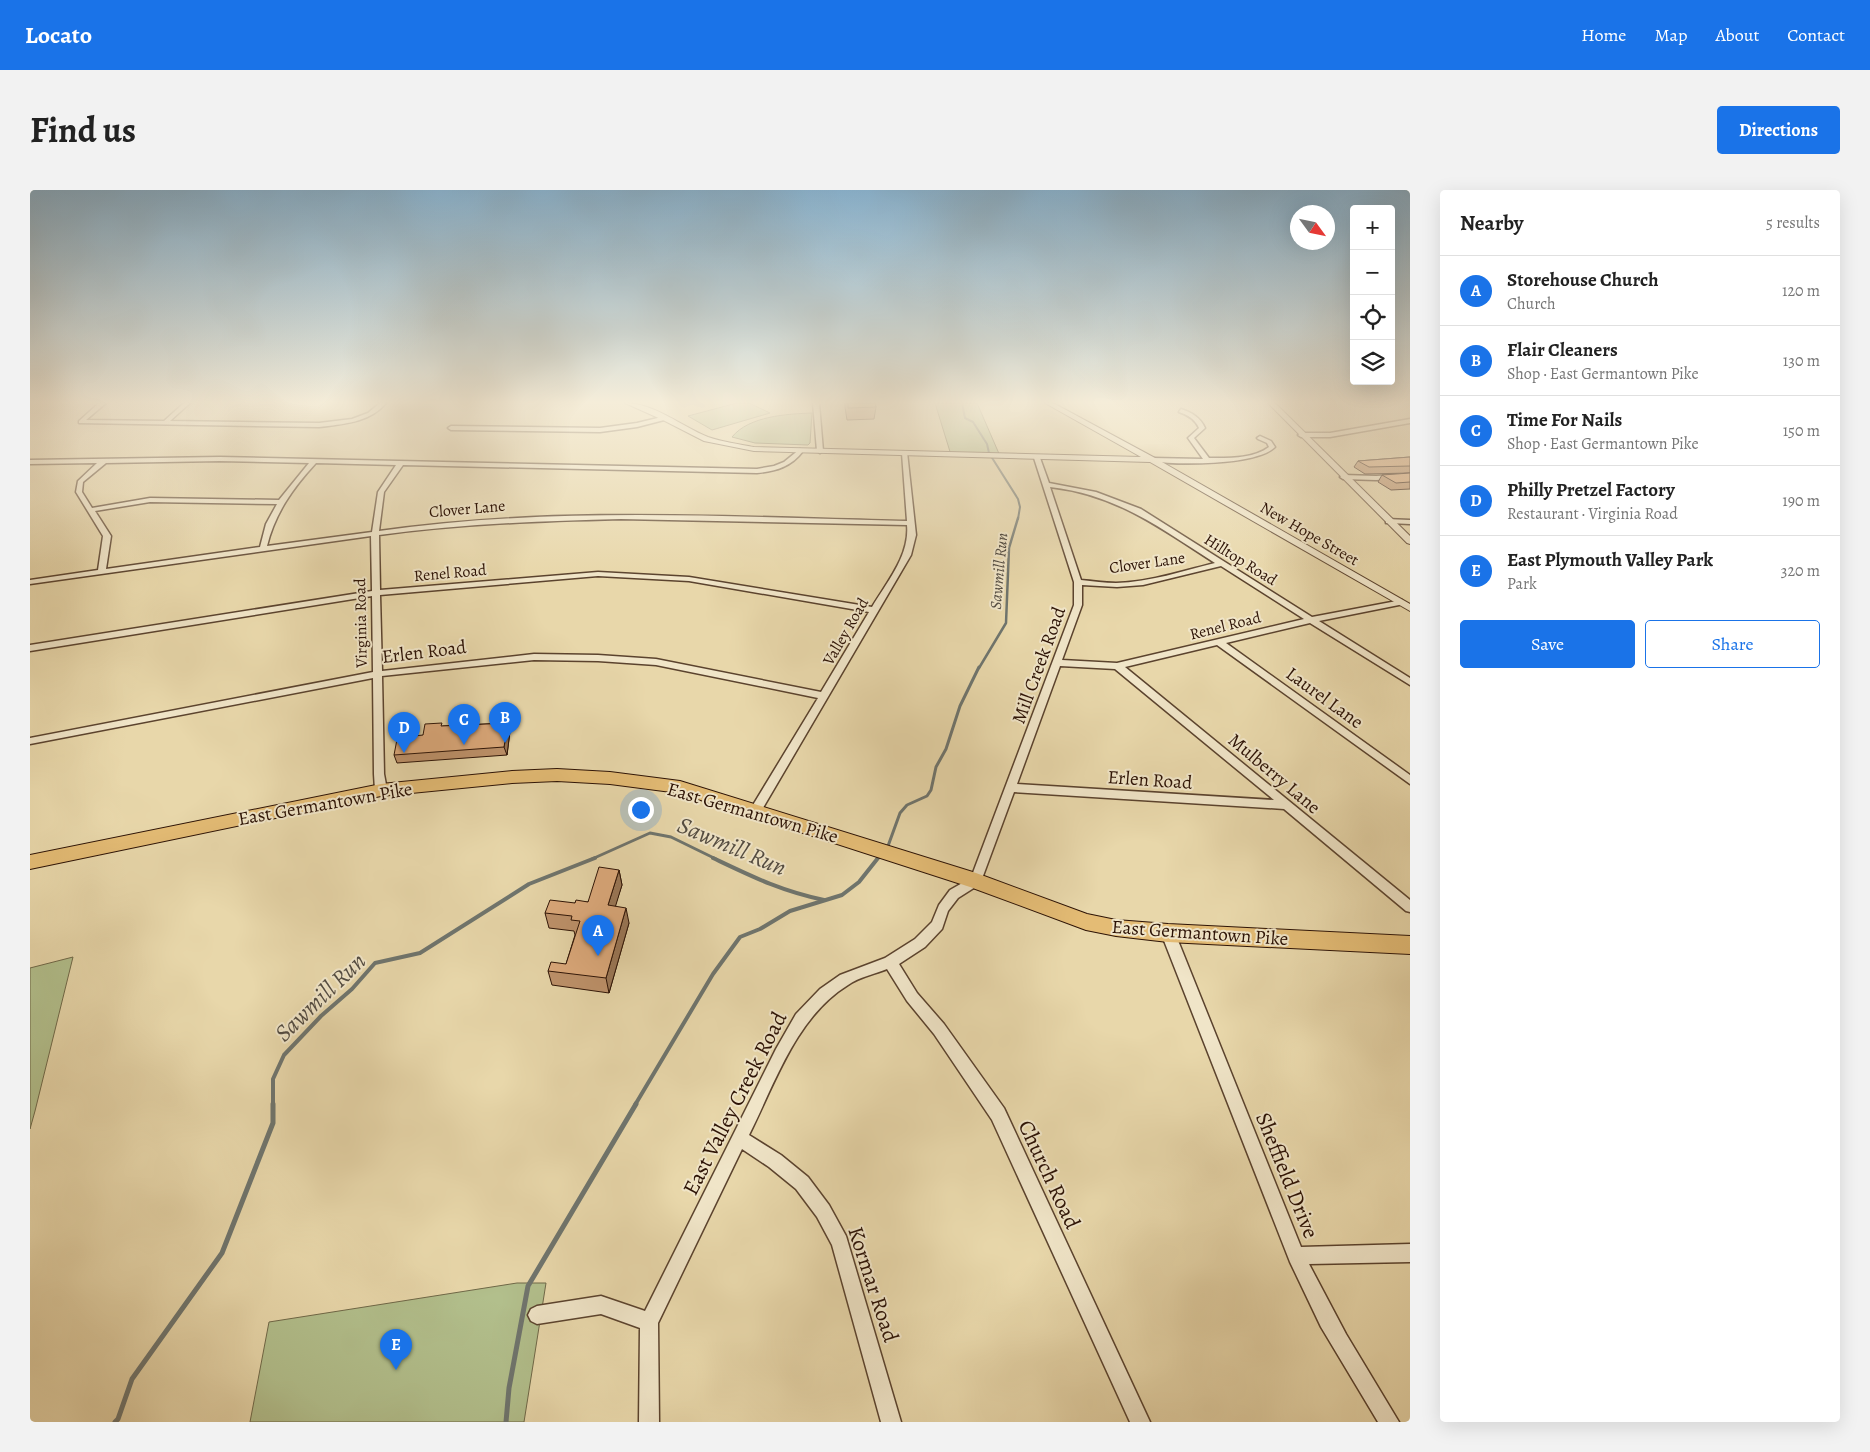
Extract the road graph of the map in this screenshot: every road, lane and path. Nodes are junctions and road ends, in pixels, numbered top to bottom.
1 (86, 460) edge
2 (105, 460) edge
3 (258, 460) edge
4 (793, 460) edge
5 (906, 460) edge
6 (1038, 460) edge
7 (1153, 460) edge
8 (1180, 460) edge
9 (1212, 460) edge
10 (1327, 460) edge
11 (1208, 461) joint
12 (30, 462) edge
13 (314, 462) junction
14 (401, 464) junction
15 (1343, 476) junction
16 (1410, 476) edge
17 (1046, 485) junction
18 (281, 502) junction
19 (91, 510) junction
20 (1389, 521) junction
21 (1410, 522) edge
22 (911, 524) junction
23 (375, 534) junction
24 (1410, 541) edge
25 (263, 550) junction
26 (1221, 564) junction
27 (102, 571) junction
28 (30, 582) edge
29 (1078, 582) junction
30 (376, 593) junction
31 (1405, 600) edge
32 (1410, 608) edge
33 (874, 610) junction
34 (1310, 620) junction
35 (1219, 642) junction
36 (30, 648) edge
37 (1057, 663) junction
38 (1117, 666) junction
39 (377, 674) junction
40 (1410, 682) edge
41 (824, 696) junction
42 (30, 741) edge
43 (1410, 780) edge
44 (1012, 788) junction
45 (381, 790) junction
46 (1286, 805) junction
47 (756, 810) junction
48 (30, 862) edge
49 (976, 881) junction
50 (1410, 907) edge
51 (1168, 933) junction
52 (1410, 945) edge
53 (890, 962) junction
54 (739, 1138) junction
55 (1410, 1253) edge
56 (1296, 1256) junction
57 (537, 1315) dead end
58 (649, 1322) junction
59 (649, 1422) edge
60 (891, 1422) edge
61 (1140, 1422) edge
62 (1389, 1422) edge

1 - 12 street
2 - 19 street
3 - 13 street
4 - 14 street
5 - 22 street, Valley Road
6 - 17 street, Mill Creek Road
7 - 31 street, New Hope Street
8 - 11 street
9 - 11 street
10 - 15 street
13 - 14 street
13 - 18 street
14 - 23 street, Virginia Road
15 - 16 street
15 - 20 street
17 - 26 street, Hilltop Road
17 - 29 street, Mill Creek Road
18 - 19 street
18 - 25 street
19 - 27 street
20 - 21 street
20 - 24 street
22 - 23 street, Clover Lane
22 - 33 street, Valley Road
23 - 25 street, Clover Lane
23 - 30 street, Virginia Road
25 - 27 street, Clover Lane
26 - 29 street, Clover Lane
26 - 34 street, Hilltop Road
27 - 28 street, Clover Lane
29 - 37 street, Mill Creek Road
30 - 33 street, Renel Road
30 - 36 street, Renel Road
30 - 39 street, Virginia Road
31 - 32 street, New Hope Street
31 - 34 street, Renel Road
33 - 41 street, Valley Road
34 - 35 street, Renel Road
34 - 40 street, Hilltop Road
35 - 38 street, Renel Road
35 - 43 street, Laurel Lane
37 - 38 street, Renel Road
37 - 44 street, Mill Creek Road
38 - 46 street, Mulberry Lane
39 - 41 street, Erlen Road
39 - 42 street, Erlen Road
39 - 45 street, Virginia Road
41 - 47 street, Valley Road
44 - 46 street, Erlen Road
44 - 49 street, Mill Creek Road
45 - 47 main road, East Germantown Pike
45 - 48 main road, East Germantown Pike
46 - 50 street, Mulberry Lane
47 - 49 main road, East Germantown Pike
49 - 51 main road, East Germantown Pike
49 - 53 street, East Valley Creek Road
51 - 52 main road, East Germantown Pike
51 - 56 street, Sheffield Drive
53 - 54 street, East Valley Creek Road
53 - 61 street, Church Road
54 - 58 street, East Valley Creek Road
54 - 60 street, Kormar Road
55 - 56 street
56 - 62 street, Sheffield Drive
57 - 58 street
58 - 59 street, East Valley Creek Road

